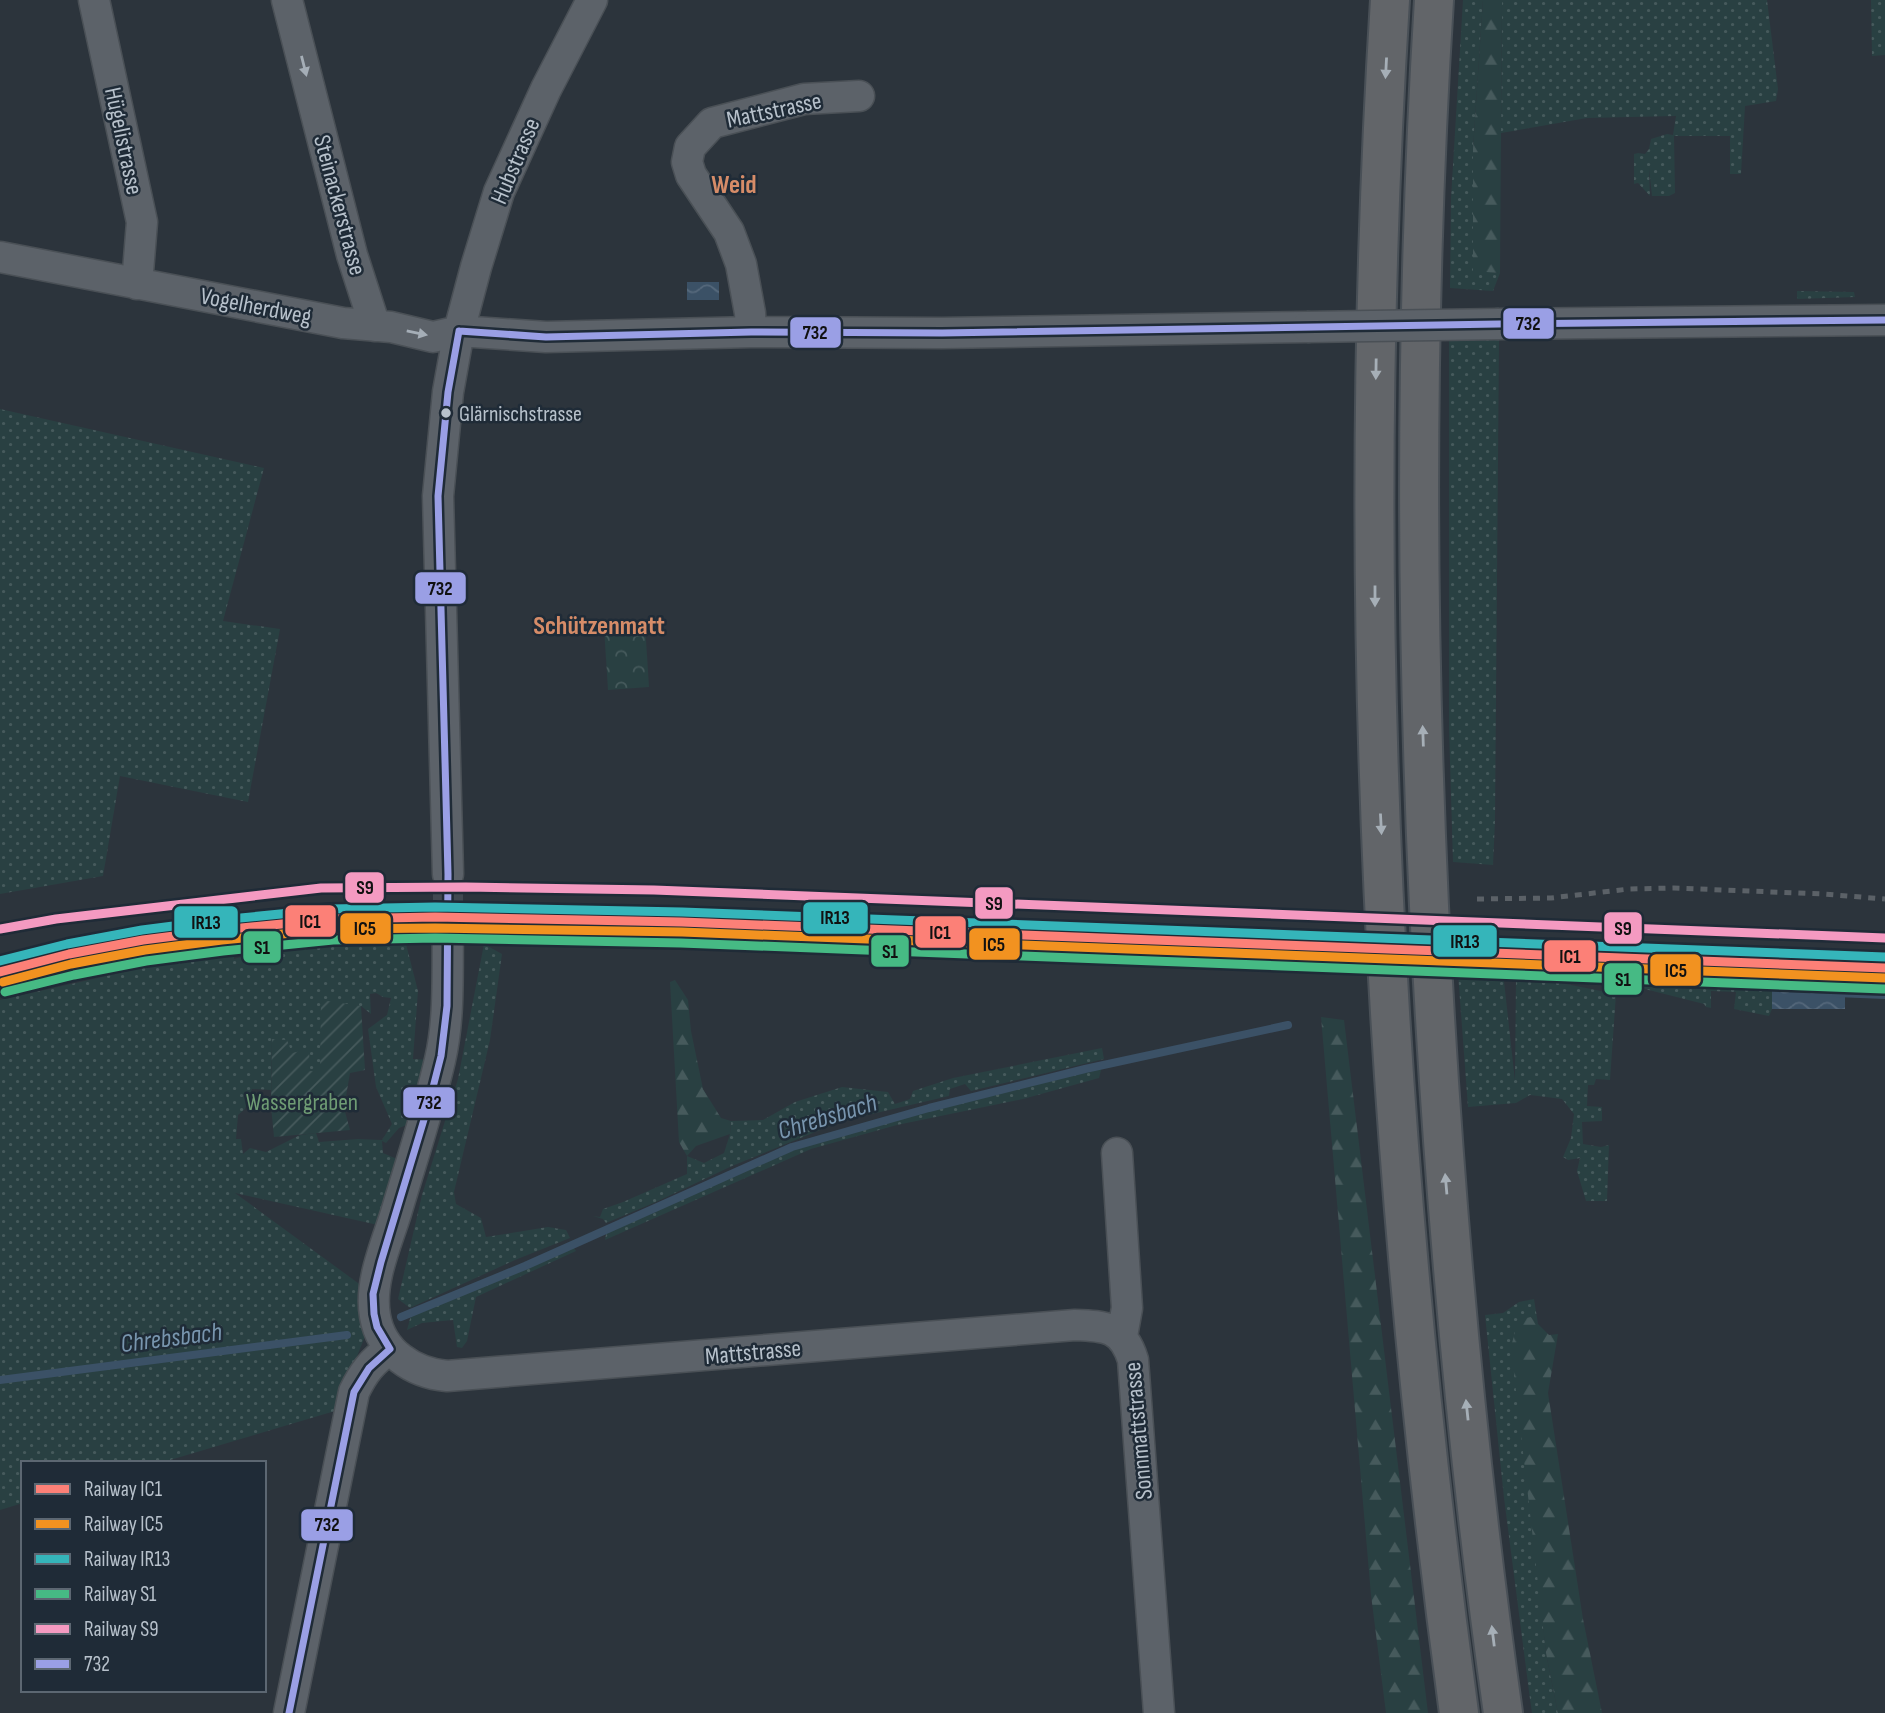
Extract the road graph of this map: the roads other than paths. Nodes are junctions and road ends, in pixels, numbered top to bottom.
1 (94, 0) edge
2 (288, 0) edge
3 (592, 0) edge
4 (1390, 0) edge
5 (1434, 0) edge
6 (859, 96) dead end
7 (0, 257) edge
8 (137, 284) junction
9 (1885, 320) edge
10 (375, 326) junction
11 (459, 331) junction
12 (751, 332) junction
13 (448, 874) tunnel mouth
14 (448, 928) tunnel mouth
15 (1117, 1153) dead end
16 (1122, 1336) junction
17 (390, 1349) junction
18 (289, 1713) edge
19 (1159, 1713) edge
20 (1459, 1713) edge
21 (1503, 1713) edge

1 - 8 street, Hügelistrasse
2 -> 10 street, Steinackerstrasse
3 - 11 street, Hubstrasse
4 -> 20 highway
21 -> 5 highway
6 - 12 street, Mattstrasse
7 - 8 street, Vogelherdweg
8 - 10 street, Vogelherdweg
9 - 12 street, bridge
10 -> 11 street
11 - 12 street
11 - 13 street, Hubstrasse
14 - 17 street
15 - 16 street, Sonnmattstrasse
16 - 17 street, Mattstrasse
16 - 19 street, Sonnmattstrasse
17 - 18 street

